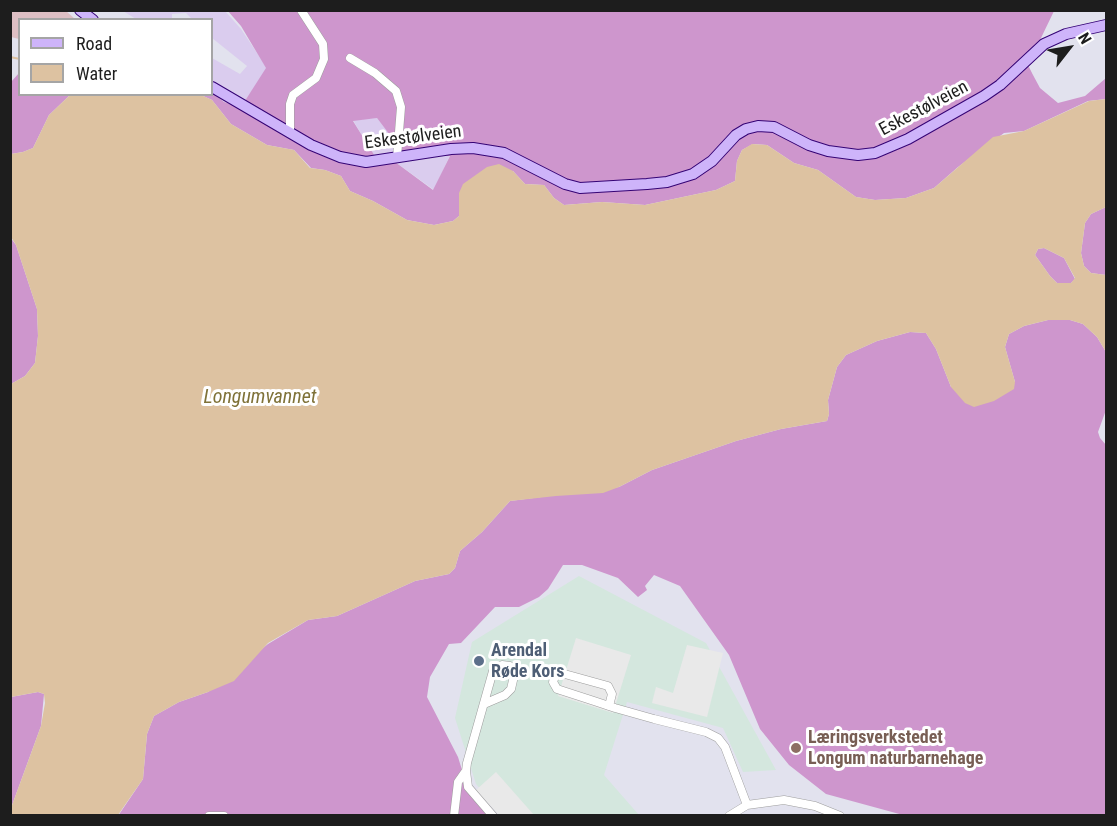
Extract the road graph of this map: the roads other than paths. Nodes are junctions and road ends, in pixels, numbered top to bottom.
1 (302, 10) edge
2 (1107, 25) edge
3 (350, 58) dead end
4 (213, 88) edge
5 (290, 133) junction
6 (398, 157) junction
7 (484, 704) junction
8 (609, 706) junction
9 (466, 771) junction
10 (747, 805) junction
11 (209, 816) edge
12 (224, 816) edge
13 (454, 816) edge
14 (493, 816) edge
15 (729, 816) edge
16 (840, 816) edge

1 - 5 street
2 - 6 main road, Eskestølveien
3 - 6 street
4 - 5 main road, Eskestølveien
5 - 6 main road, Eskestølveien
7 - 7 street
7 - 9 street
8 - 8 street
8 - 10 street
9 - 13 street
9 - 14 street
10 - 15 street
10 - 16 street
11 - 12 street

